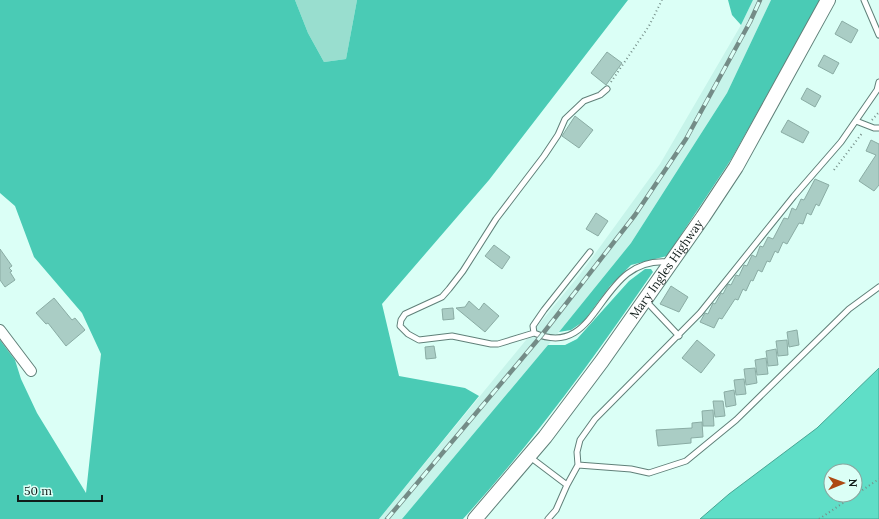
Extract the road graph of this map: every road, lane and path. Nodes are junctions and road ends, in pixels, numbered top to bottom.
1 (662, 0) edge
2 (828, 0) edge
3 (864, 0) edge
4 (879, 35) edge
5 (879, 82) edge
6 (607, 89) joint
7 (879, 112) edge
8 (856, 121) junction
9 (868, 126) junction
10 (879, 128) edge
11 (834, 170) dead end
12 (590, 252) dead end
13 (670, 262) junction
14 (879, 287) edge
15 (644, 300) junction
16 (0, 330) edge
17 (534, 333) junction
18 (679, 336) junction
19 (31, 371) dead end
20 (529, 456) junction
21 (578, 465) junction
22 (879, 479) edge
23 (567, 485) junction
24 (475, 519) edge
25 (548, 519) edge
26 (819, 519) edge

1 - 6 path
2 - 13 street, Mary Ingles Highway
3 - 4 lane
5 - 8 lane
6 - 17 lane
7 - 9 path
8 - 9 lane
8 - 18 lane
9 - 10 lane
9 - 11 path
12 - 17 lane
13 - 15 street, Mary Ingles Highway
13 - 17 lane
14 - 21 lane
15 - 18 lane
15 - 20 street, Mary Ingles Highway
16 - 19 street
18 - 21 lane
20 - 23 lane
20 - 24 street, Mary Ingles Highway
21 - 23 lane
22 - 26 path
23 - 25 lane

